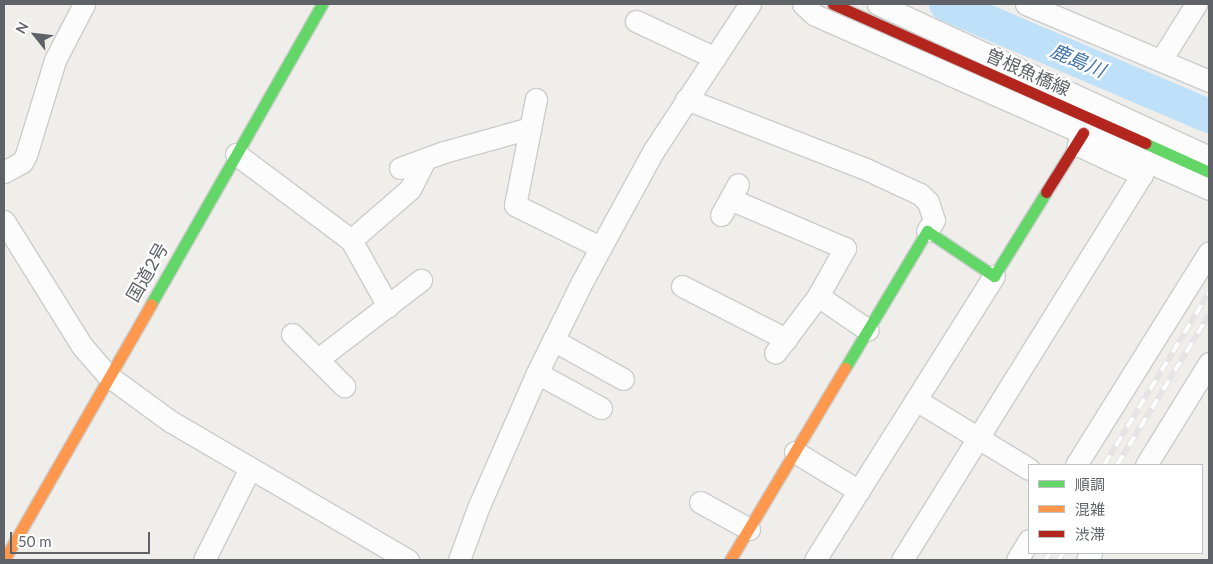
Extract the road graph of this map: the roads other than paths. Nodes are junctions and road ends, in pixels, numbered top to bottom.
1 (84, 4) edge
2 (322, 4) edge
3 (750, 4) edge
4 (803, 4) edge
5 (833, 4) edge
6 (878, 4) edge
7 (1026, 4) edge
8 (1196, 4) edge
9 (636, 21) dead end
10 (714, 58) junction
11 (1161, 60) junction
12 (1209, 81) edge
13 (536, 99) dead end
14 (686, 99) junction
15 (530, 128) junction
16 (1080, 139) junction
17 (236, 154) junction
18 (1209, 157) edge
19 (425, 159) junction
20 (400, 168) dead end
21 (4, 172) edge
22 (1209, 172) edge
23 (1142, 175) junction
24 (1173, 188) dead end
25 (1209, 189) edge
26 (730, 199) dead end
27 (4, 221) edge
28 (928, 231) junction
29 (351, 240) junction
30 (600, 247) junction
31 (1209, 252) edge
32 (994, 276) junction
33 (421, 280) dead end
34 (682, 286) dead end
35 (818, 296) junction
36 (388, 306) junction
37 (868, 330) junction
38 (292, 334) dead end
39 (553, 340) junction
40 (318, 359) junction
41 (1209, 363) edge
42 (537, 373) junction
43 (107, 375) junction
44 (623, 379) dead end
45 (344, 386) dead end
46 (916, 400) junction
47 (601, 408) dead end
48 (978, 438) junction
49 (795, 452) junction
50 (1077, 464) edge
51 (1147, 464) edge
52 (250, 468) junction
53 (1028, 468) edge
54 (859, 491) junction
55 (700, 502) dead end
56 (749, 529) junction
57 (1028, 542) edge
58 (4, 560) edge
59 (204, 560) edge
60 (408, 560) edge
61 (459, 560) edge
62 (730, 560) edge
63 (815, 560) edge
64 (902, 560) edge
65 (1017, 560) edge

1 - 21 street
2 - 17 main road, 国道2号
3 - 10 street
4 - 16 street
5 - 22 main road, 曽根魚橋線
6 - 18 street
7 - 11 street
8 - 11 street
9 - 10 street
10 - 14 street
11 - 12 street
13 - 15 street
14 - 28 street
14 - 30 street
15 - 19 street
15 - 30 street
16 - 23 street
16 - 25 street
16 - 32 main road
17 - 29 street
17 - 43 main road, 国道2号
19 - 20 street
19 - 29 street
23 - 24 street
23 - 48 street
26 - 35 street
27 - 43 street
28 - 32 main road
28 - 37 main road
29 - 36 street
30 - 39 street
31 - 50 street
32 - 46 street
33 - 36 street
34 - 35 street
35 - 37 street
36 - 40 street
37 - 49 main road
38 - 40 street
39 - 42 street
39 - 44 street
40 - 45 street
41 - 51 street
42 - 47 street
42 - 61 street
43 - 52 street
43 - 58 main road, 国道2号
46 - 48 street
46 - 54 street
48 - 53 street
48 - 64 street
49 - 54 street
49 - 56 main road
52 - 59 street
52 - 60 street
54 - 63 street
55 - 56 street
56 - 62 main road
57 - 65 street

